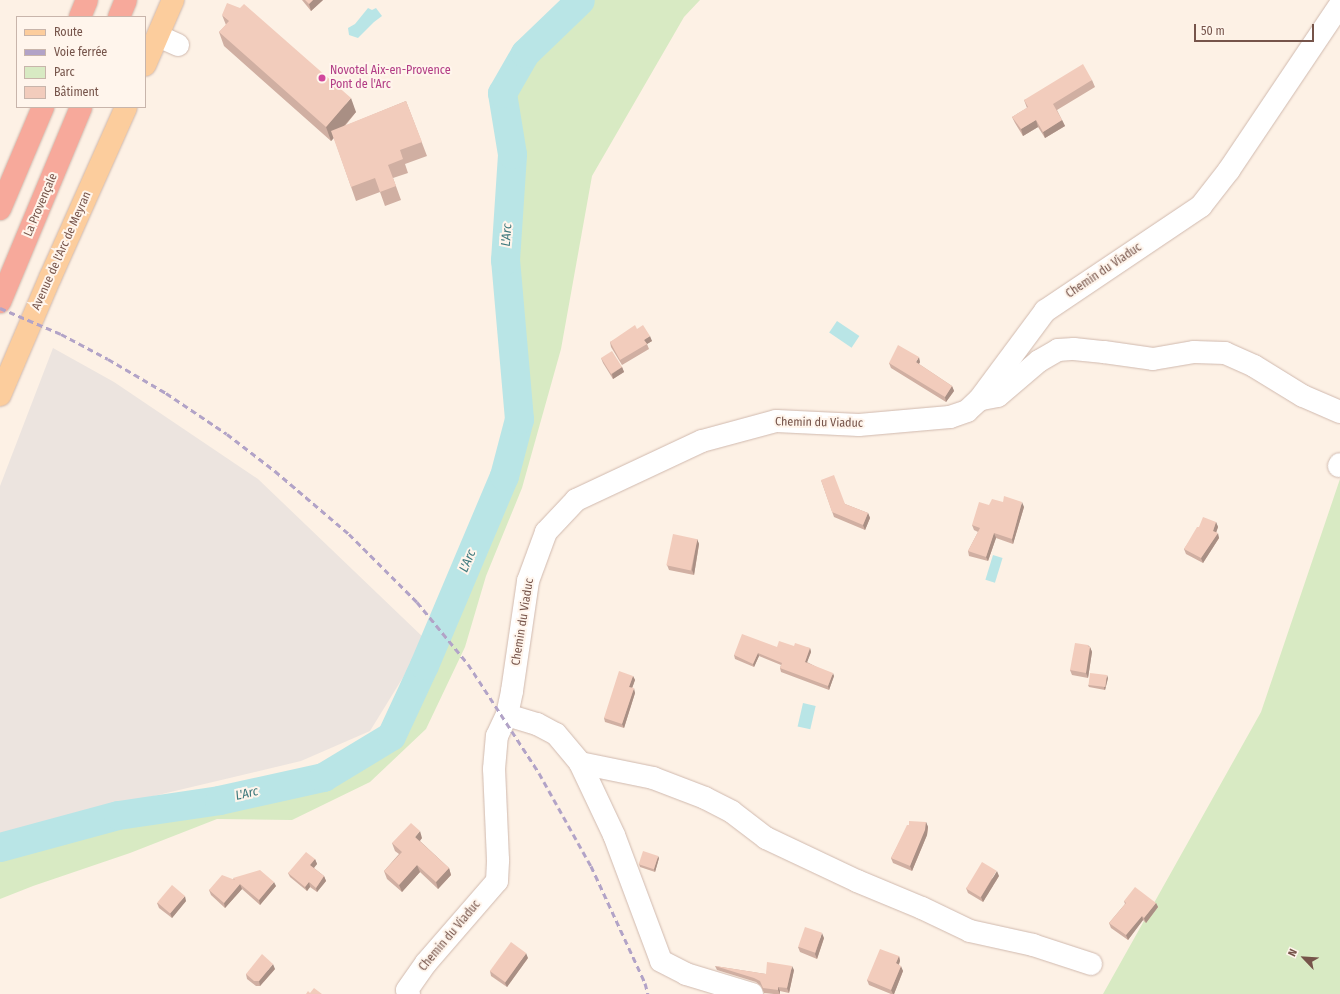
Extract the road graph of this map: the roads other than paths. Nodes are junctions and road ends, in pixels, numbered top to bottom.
1 (87, 0) edge
2 (126, 0) edge
3 (173, 0) edge
4 (1340, 5) edge
5 (80, 16) edge
6 (119, 16) edge
7 (158, 36) junction
8 (178, 45) dead end
9 (146, 63) edge
10 (43, 108) edge
11 (81, 108) edge
12 (126, 108) edge
13 (0, 209) edge
14 (0, 302) edge
15 (0, 395) edge
16 (979, 400) junction
17 (1340, 412) edge
18 (507, 715) junction
19 (580, 763) junction
20 (1091, 964) dead end
21 (409, 994) edge
22 (752, 994) edge

1 - 5 highway
2 - 6 highway
3 - 7 main road
4 - 16 street, Chemin du Viaduc
7 - 8 street
7 - 9 main road
10 - 13 highway
11 - 14 highway, La Provençale
12 - 15 main road, Avenue de l'Arc de Meyran
16 - 17 street
16 - 18 street, Chemin du Viaduc
18 - 19 street
18 - 21 street, Chemin du Viaduc
19 - 20 street
19 - 22 street

